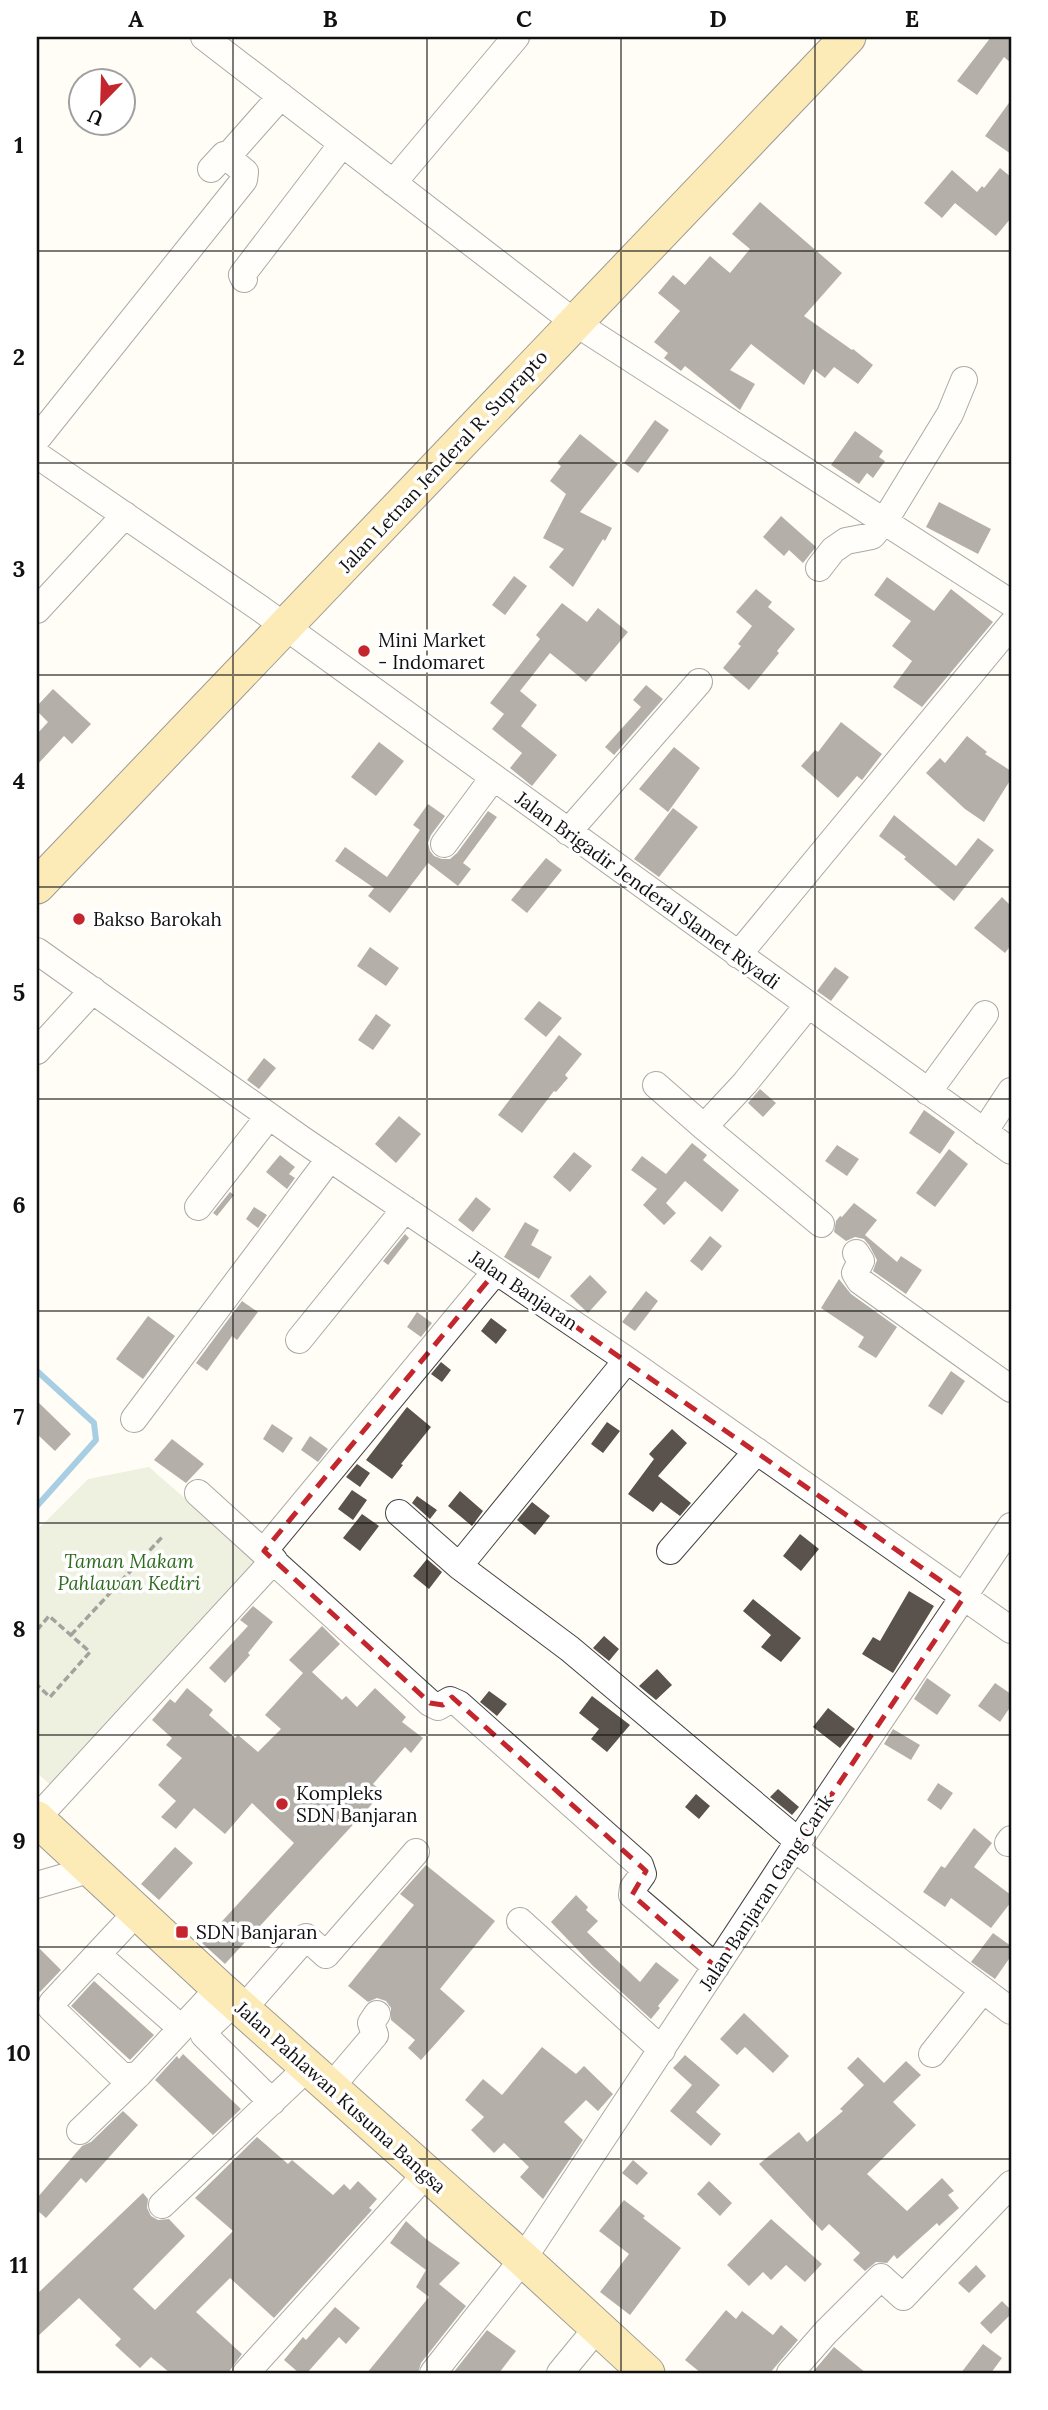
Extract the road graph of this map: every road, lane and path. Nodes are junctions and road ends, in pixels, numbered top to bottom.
1 (204, 37) edge
2 (516, 37) edge
3 (848, 37) edge
4 (281, 96) junction
5 (342, 144) junction
6 (393, 183) junction
7 (244, 279) dead end
8 (574, 322) junction
9 (964, 380) dead end
10 (39, 455) edge
11 (125, 515) junction
12 (884, 522) junction
13 (819, 568) dead end
14 (1011, 603) edge
15 (37, 610) edge
16 (1011, 625) edge
17 (285, 628) junction
18 (699, 682) dead end
19 (493, 778) junction
20 (568, 832) junction
21 (444, 844) dead end
22 (37, 886) edge
23 (37, 951) edge
24 (738, 955) junction
25 (93, 990) junction
26 (808, 1005) junction
27 (985, 1014) dead end
28 (37, 1051) edge
29 (656, 1085) dead end
30 (1011, 1091) edge
31 (928, 1092) junction
32 (269, 1116) junction
33 (704, 1127) junction
34 (984, 1132) junction
35 (1011, 1151) edge
36 (330, 1157) junction
37 (198, 1207) dead end
38 (405, 1209) junction
39 (821, 1224) dead end
40 (856, 1253) dead end
41 (496, 1271) junction
42 (299, 1340) dead end
43 (627, 1360) junction
44 (1011, 1389) edge
45 (134, 1419) dead end
46 (757, 1451) junction
47 (198, 1493) dead end
48 (399, 1513) dead end
49 (1011, 1526) edge
50 (164, 1535) dead end
51 (670, 1551) dead end
52 (269, 1555) junction
53 (459, 1566) junction
54 (964, 1597) junction
55 (37, 1630) edge
56 (1011, 1630) edge
57 (71, 1635) junction
58 (37, 1685) edge
59 (37, 1819) edge
60 (796, 1845) junction
61 (416, 1852) dead end
62 (92, 1869) junction
63 (40, 1886) edge
64 (137, 1912) junction
65 (520, 1921) dead end
66 (98, 1955) junction
67 (716, 1967) junction
68 (982, 1990) junction
69 (232, 2000) junction
70 (1011, 2011) edge
71 (377, 2014) dead end
72 (181, 2028) junction
73 (662, 2050) junction
74 (932, 2054) dead end
75 (138, 2075) junction
76 (319, 2078) junction
77 (272, 2102) junction
78 (80, 2131) dead end
79 (426, 2174) junction
80 (1011, 2184) edge
81 (162, 2205) dead end
82 (523, 2259) junction
83 (597, 2328) junction
84 (246, 2373) edge
85 (433, 2373) edge
86 (560, 2373) edge
87 (647, 2373) edge
88 (790, 2373) edge

1 - 4 street
2 - 6 street
3 - 8 main road, Jalan Letnan Jenderal R. Suprapto
4 - 5 street
4 - 10 street
5 - 6 street
5 - 7 street
6 - 8 street
8 - 12 street
8 - 17 main road, Jalan Letnan Jenderal R. Suprapto
9 - 12 street
10 - 11 street, Jalan Brigadir Jenderal Slamet Riyadi
11 - 15 street
11 - 17 street, Jalan Brigadir Jenderal Slamet Riyadi
12 - 13 street
12 - 14 street
16 - 24 street
17 - 19 street, Jalan Brigadir Jenderal Slamet Riyadi
17 - 22 main road, Jalan Letnan Jenderal R. Suprapto
18 - 20 street
19 - 20 street, Jalan Brigadir Jenderal Slamet Riyadi
19 - 21 street
20 - 24 street, Jalan Brigadir Jenderal Slamet Riyadi
23 - 25 street, Jalan Banjaran
24 - 26 street, Jalan Brigadir Jenderal Slamet Riyadi
25 - 28 street
25 - 32 street, Jalan Banjaran
26 - 31 street, Jalan Brigadir Jenderal Slamet Riyadi
26 - 33 street
27 - 31 street
29 - 33 street
30 - 34 street
31 - 34 street, Jalan Brigadir Jenderal Slamet Riyadi
32 - 36 street, Jalan Banjaran
32 - 37 street
33 - 39 street
34 - 35 street, Jalan Brigadir Jenderal Slamet Riyadi
36 - 38 street, Jalan Banjaran
36 - 45 street
38 - 41 street, Jalan Banjaran
38 - 42 street
40 - 44 street
41 - 43 street, Jalan Banjaran
41 - 52 street
43 - 46 street, Jalan Banjaran
43 - 53 street
46 - 51 street
46 - 54 street, Jalan Banjaran
47 - 52 street
48 - 53 street
49 - 54 street, Jalan Banjaran Gang Carik
50 - 57 path
52 - 59 street
52 - 67 street
53 - 60 street
54 - 56 street, Jalan Banjaran
54 - 60 street, Jalan Banjaran Gang Carik
55 - 57 path
57 - 58 path
59 - 62 main road, Jalan Pahlawan Kusuma Bangsa
60 - 67 street, Jalan Banjaran Gang Carik
60 - 68 street
61 - 69 street
62 - 63 street
62 - 64 main road, Jalan Pahlawan Kusuma Bangsa
64 - 66 street
64 - 69 main road, Jalan Pahlawan Kusuma Bangsa
65 - 73 street
66 - 72 street
66 - 75 street
67 - 73 street, Jalan Banjaran Gang Carik
68 - 70 street
68 - 74 street
69 - 72 street
69 - 76 main road, Jalan Pahlawan Kusuma Bangsa
69 - 77 street
71 - 76 street
72 - 75 street
73 - 82 street, Jalan Banjaran Gang Carik
75 - 78 street
76 - 77 street
76 - 79 main road, Jalan Pahlawan Kusuma Bangsa
77 - 81 street
79 - 82 main road, Jalan Pahlawan Kusuma Bangsa
79 - 84 street
80 - 88 street
82 - 83 main road, Jalan Pahlawan Kusuma Bangsa
82 - 85 street, Jalan Banjaran Gang Carik
83 - 86 street
83 - 87 main road, Jalan Pahlawan Kusuma Bangsa

